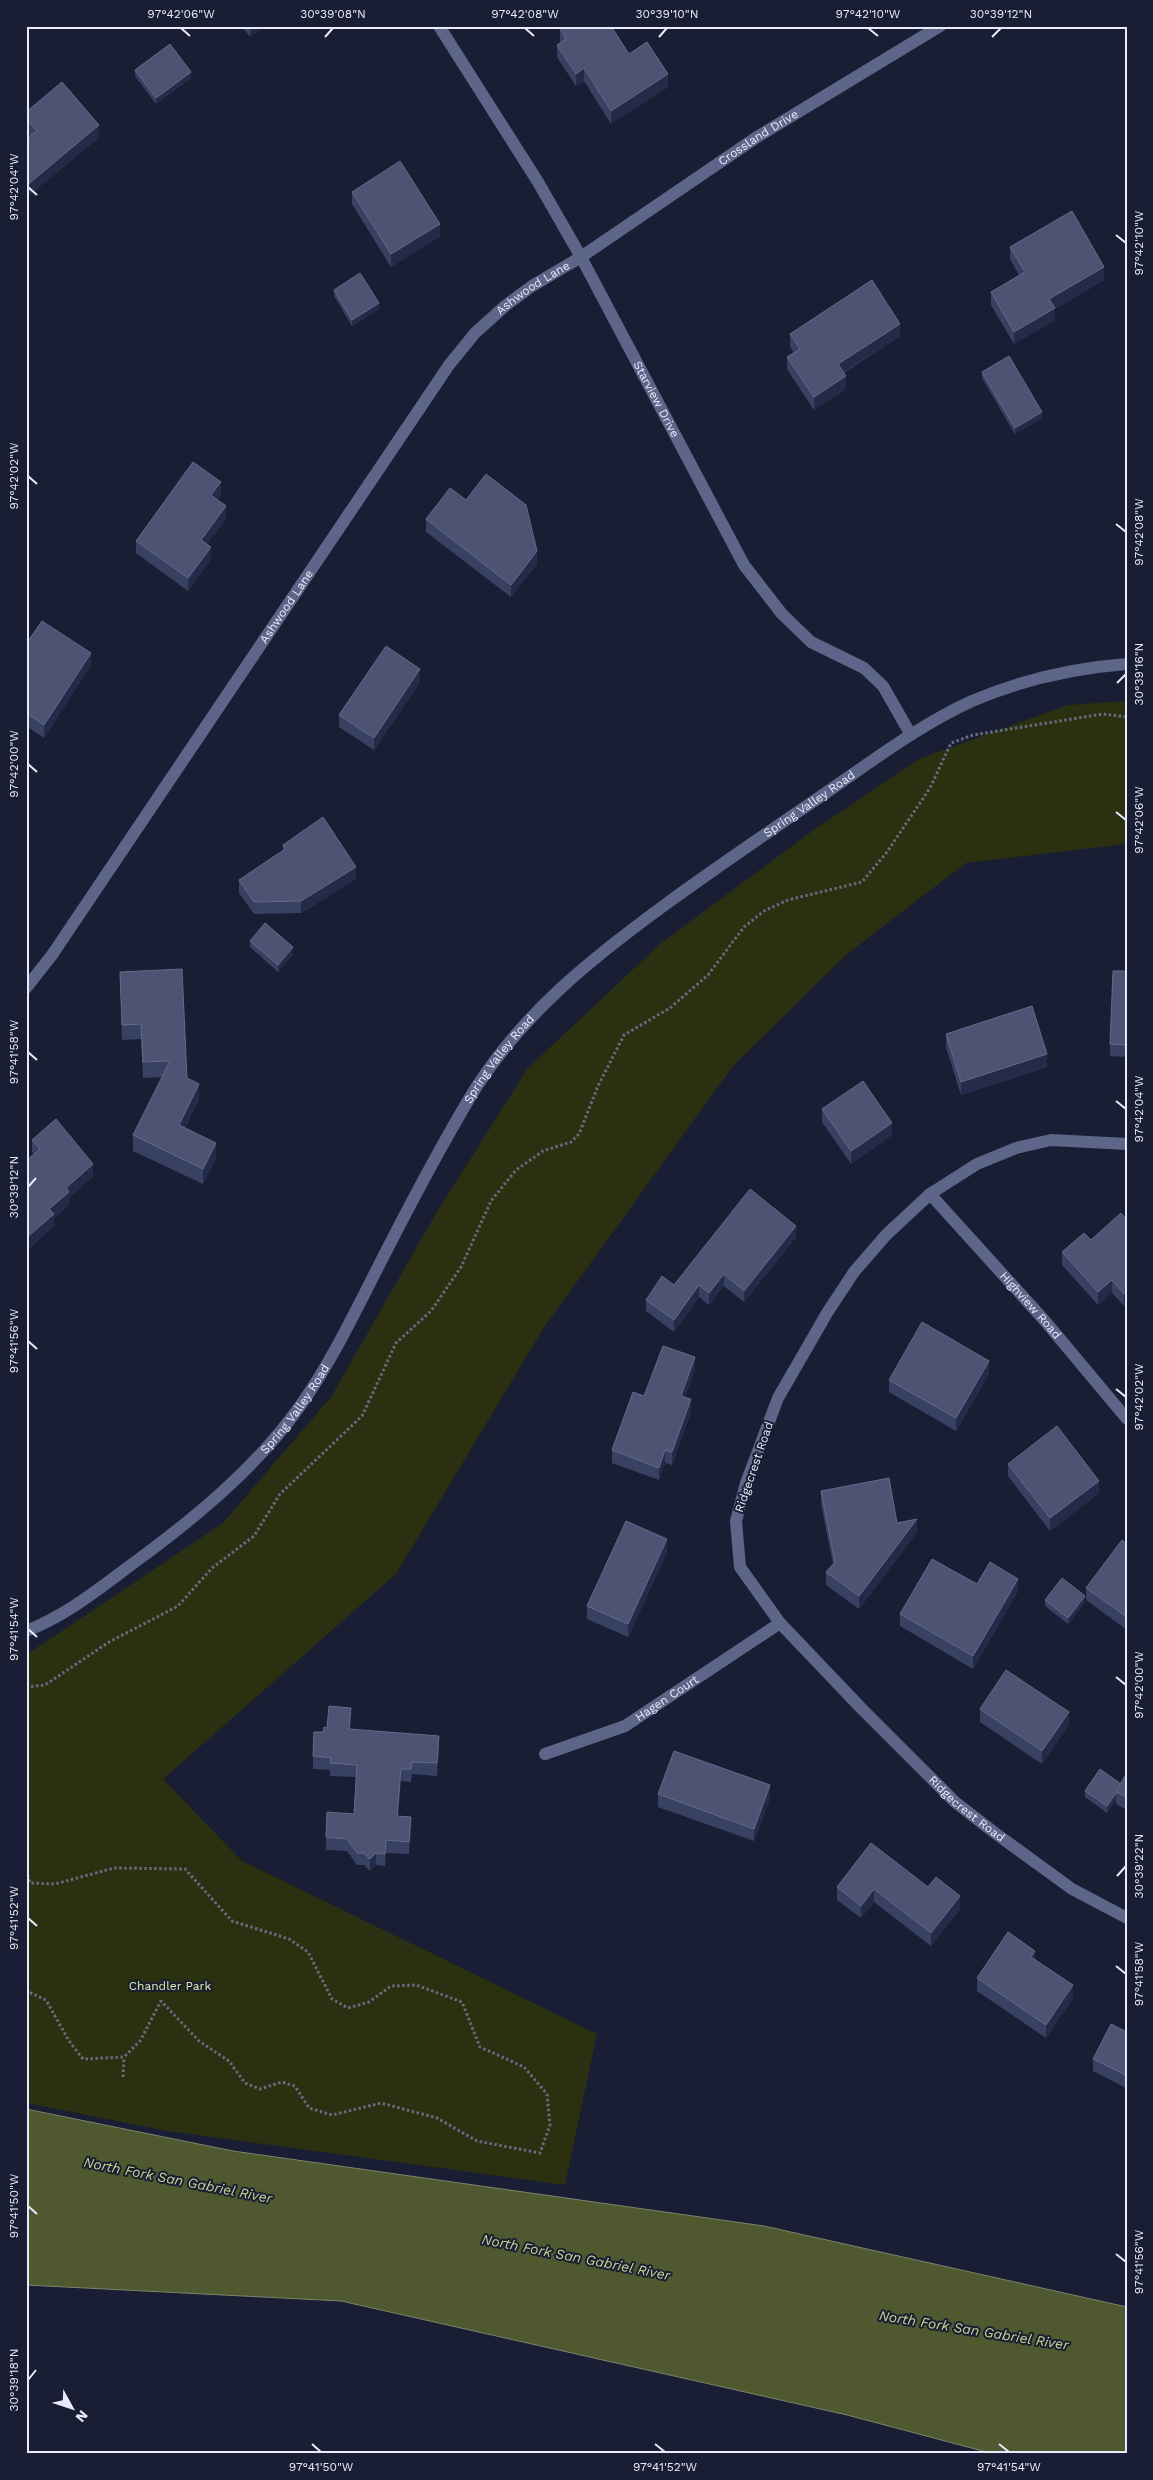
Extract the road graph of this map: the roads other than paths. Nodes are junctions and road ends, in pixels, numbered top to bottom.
1 (439, 26) edge
2 (940, 26) edge
3 (581, 257) junction
4 (1127, 664) edge
5 (911, 735) junction
6 (26, 988) edge
7 (1127, 1144) edge
8 (930, 1194) junction
9 (1127, 1419) edge
10 (780, 1623) junction
11 (26, 1631) edge
12 (545, 1754) dead end
13 (1127, 1918) edge

1 - 3 street, Starview Drive
2 - 3 street, Crossland Drive
3 - 5 street, Starview Drive
3 - 6 street, Ashwood Lane
4 - 5 street, Spring Valley Road
5 - 11 street, Spring Valley Road
7 - 8 street, Ridgecrest Road
8 - 9 street, Highview Road
8 - 10 street, Ridgecrest Road
10 - 12 street, Hagen Court
10 - 13 street, Ridgecrest Road

